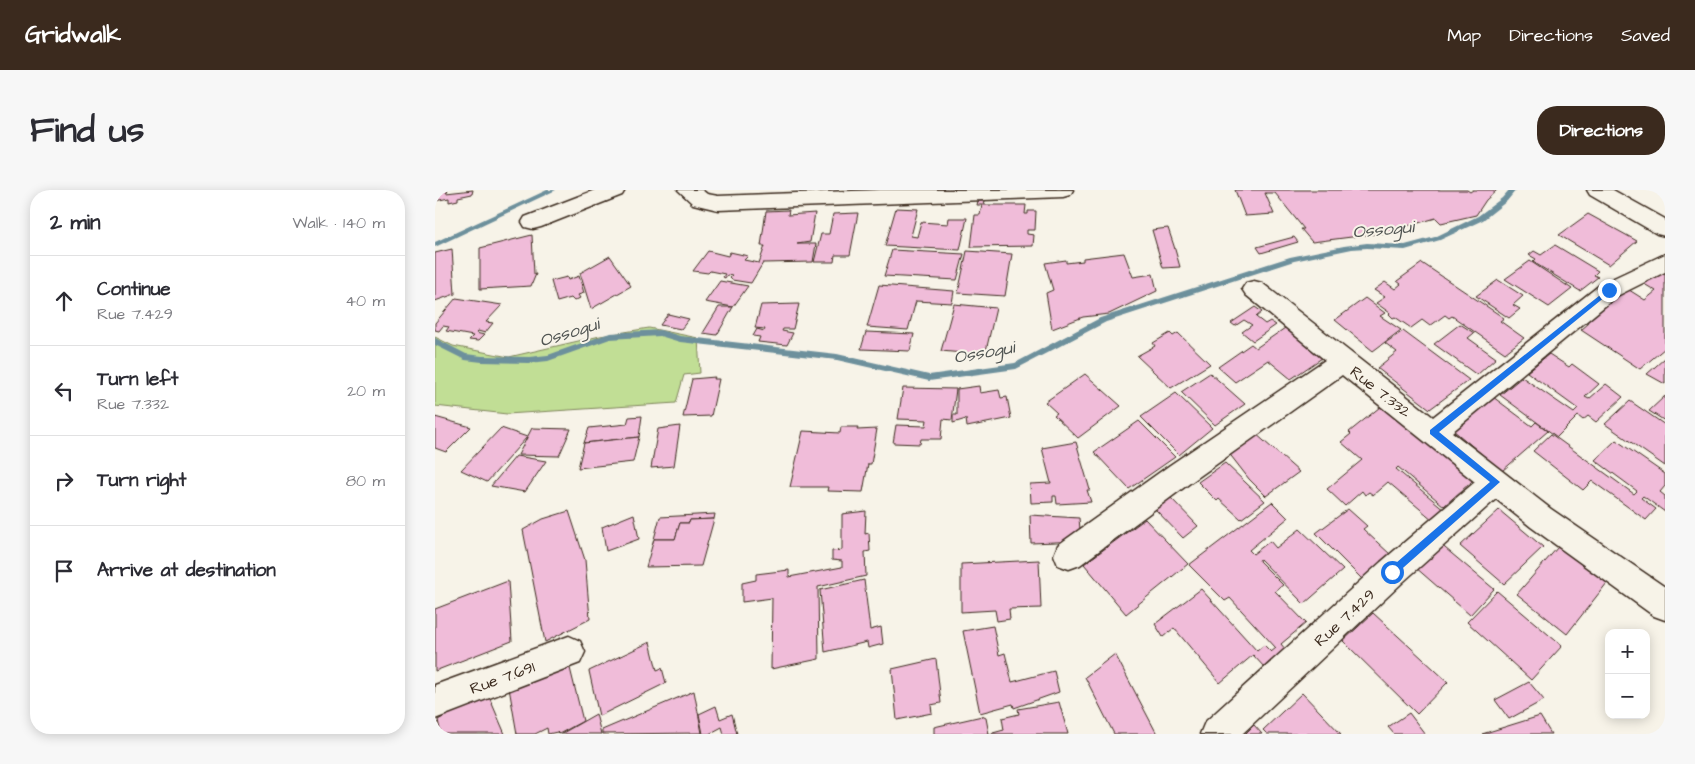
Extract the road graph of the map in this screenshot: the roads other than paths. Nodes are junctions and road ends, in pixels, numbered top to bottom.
1 (615, 190) edge
2 (688, 190) edge
3 (1063, 190) edge
4 (1597, 190) edge
5 (533, 222) dead end
6 (1665, 228) edge
7 (1665, 262) edge
8 (1254, 290) dead end
9 (1343, 361) junction
10 (1433, 432) junction
11 (1496, 482) junction
12 (1069, 555) dead end
13 (1665, 605) edge
14 (569, 652) dead end
15 (435, 702) edge
16 (1217, 734) edge

1 - 5 street
2 - 3 street
4 - 6 street
7 - 10 street
8 - 9 street
9 - 10 street, Rue 7.332
9 - 12 street, Rue 7.332
10 - 11 street, Rue 7.332
11 - 13 street, Rue 7.332
11 - 16 street, Rue 7.429
14 - 15 street, Rue 7.691

